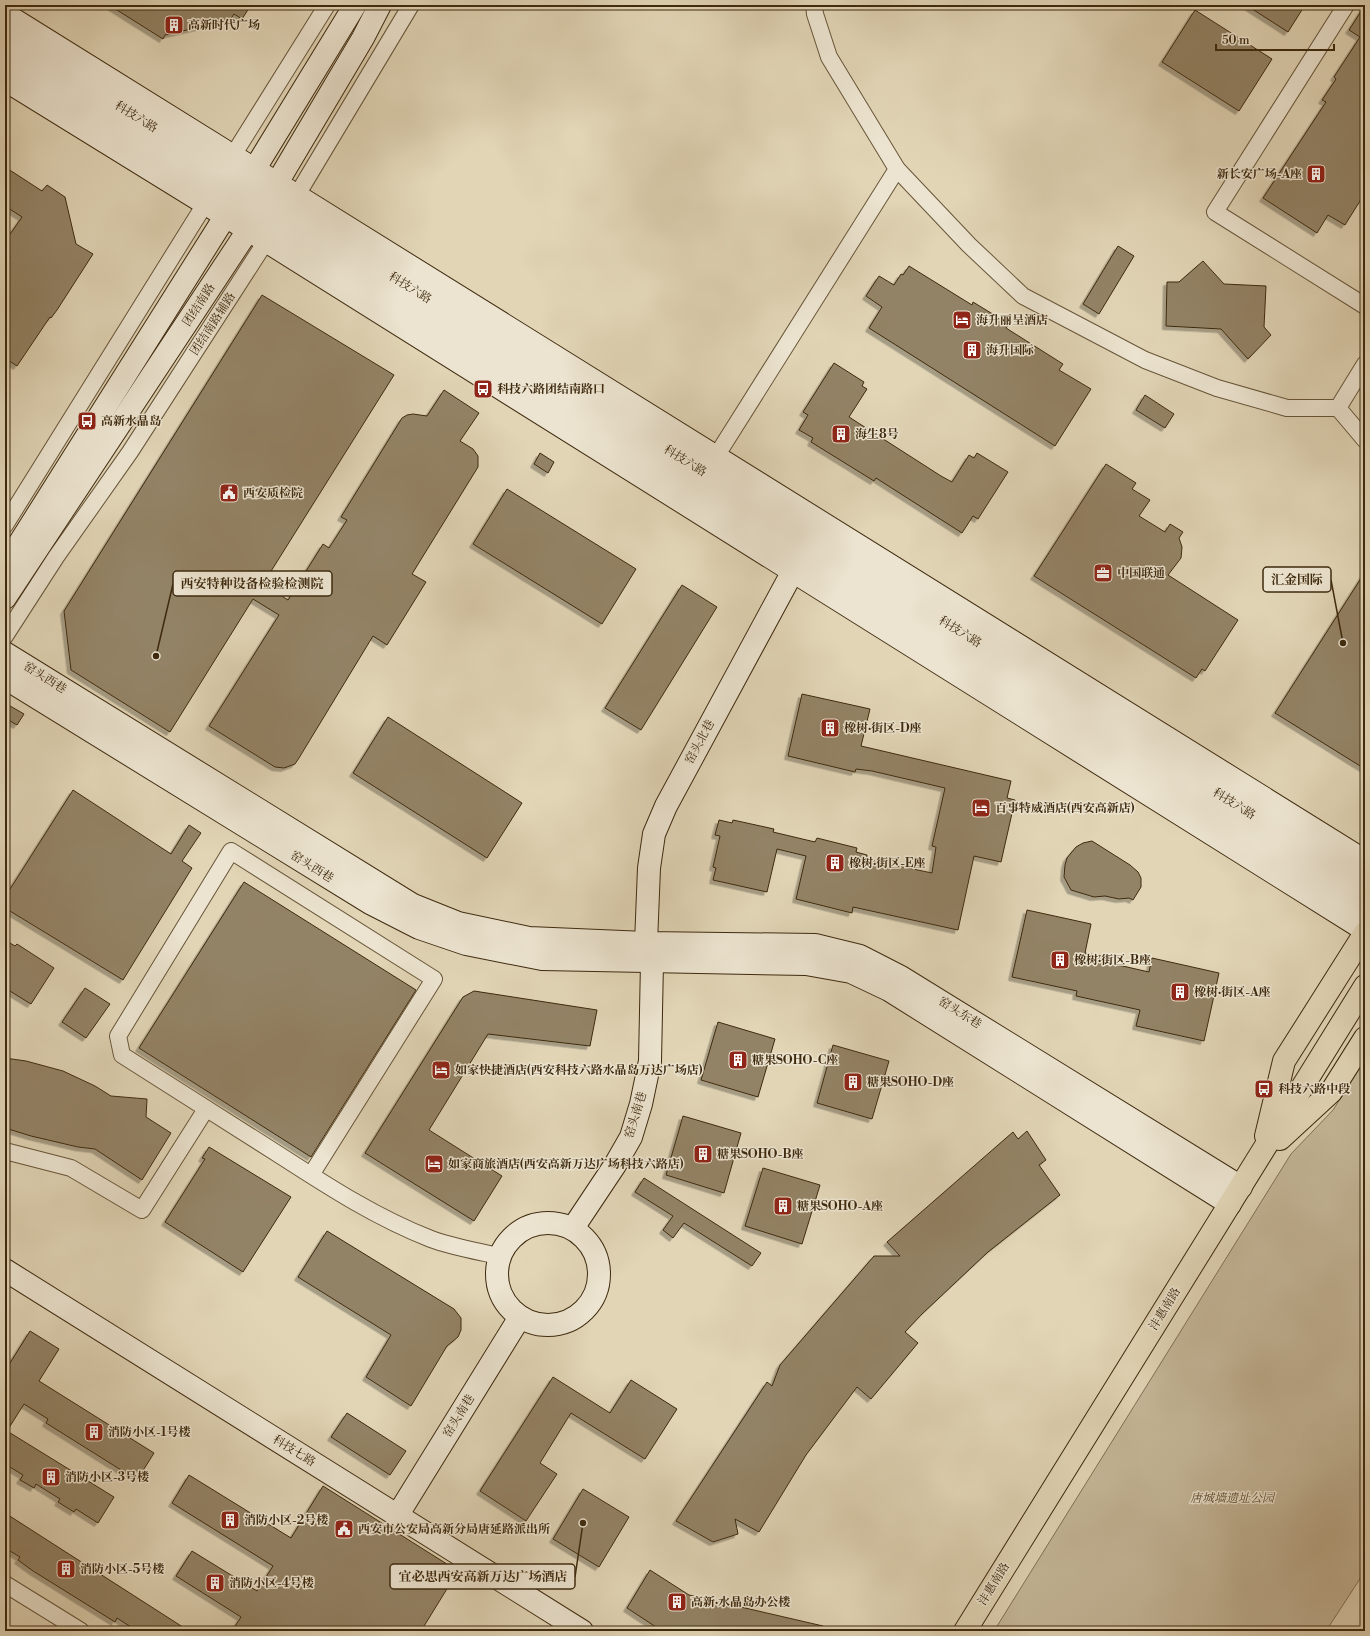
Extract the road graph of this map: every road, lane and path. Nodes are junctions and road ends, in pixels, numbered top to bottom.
1 (327, 5) edge
2 (355, 5) edge
3 (380, 5) edge
4 (411, 5) edge
5 (814, 5) edge
6 (1346, 5) edge
7 (5, 14) edge
8 (5, 36) edge
9 (5, 57) edge
10 (5, 80) edge
11 (897, 169) junction
12 (219, 180) junction
13 (239, 193) junction
14 (272, 213) junction
15 (1365, 306) edge
16 (1365, 364) edge
17 (1338, 408) junction
18 (1365, 440) edge
19 (706, 473) junction
20 (5, 524) edge
21 (802, 555) junction
22 (5, 566) edge
23 (5, 598) edge
24 (5, 636) edge
25 (5, 653) edge
26 (5, 678) edge
27 (1365, 861) edge
28 (1365, 885) edge
29 (1365, 906) edge
30 (1365, 931) edge
31 (649, 952) junction
32 (1365, 986) edge
33 (1365, 1038) edge
34 (206, 1109) junction
35 (5, 1151) edge
36 (1261, 1156) junction
37 (311, 1175) junction
38 (1236, 1196) junction
39 (574, 1228) junction
40 (499, 1256) junction
41 (5, 1270) edge
42 (520, 1317) junction
43 (397, 1516) junction
44 (5, 1584) edge
45 (81, 1631) edge
46 (582, 1631) edge
47 (965, 1631) edge

1 - 12 street
2 - 13 main road, 团结南路
3 - 14 main road, 团结南路
4 - 14 street, 团结南路辅路
5 - 11 street
6 - 15 street
7 - 12 main road
8 - 12 main road, 科技六路
9 - 12 main road, 科技六路
10 - 12 main road
11 - 17 street
11 - 19 street
12 - 13 main road, 科技六路
12 - 13 main road
12 - 20 street
13 - 14 main road, 科技六路
13 - 14 main road
13 - 22 main road, 团结南路
14 - 19 main road, 科技六路
14 - 19 main road
14 - 21 main road
14 - 23 main road, 团结南路
14 - 24 street, 团结南路辅路
16 - 17 street
17 - 18 street
19 - 21 main road, 科技六路
19 - 27 main road
21 - 28 main road, 科技六路
21 - 29 main road, 科技六路
21 - 30 main road
21 - 31 main road, 窑头北巷
25 - 31 main road, 窑头西巷
26 - 31 main road, 窑头西巷
30 - 36 main road
31 - 38 main road, 窑头东巷
31 - 39 main road, 窑头南巷
32 - 36 main road, 沣惠南路
33 - 36 main road
34 - 35 street
34 - 37 street
34 - 37 street
36 - 38 main road, 沣惠南路
37 - 40 street
38 - 47 main road, 沣惠南路
39 - 40 main road
39 - 42 main road
40 - 42 main road
41 - 43 main road, 科技七路
42 - 43 main road, 窑头南巷
43 - 46 main road, 科技七路
44 - 45 street

